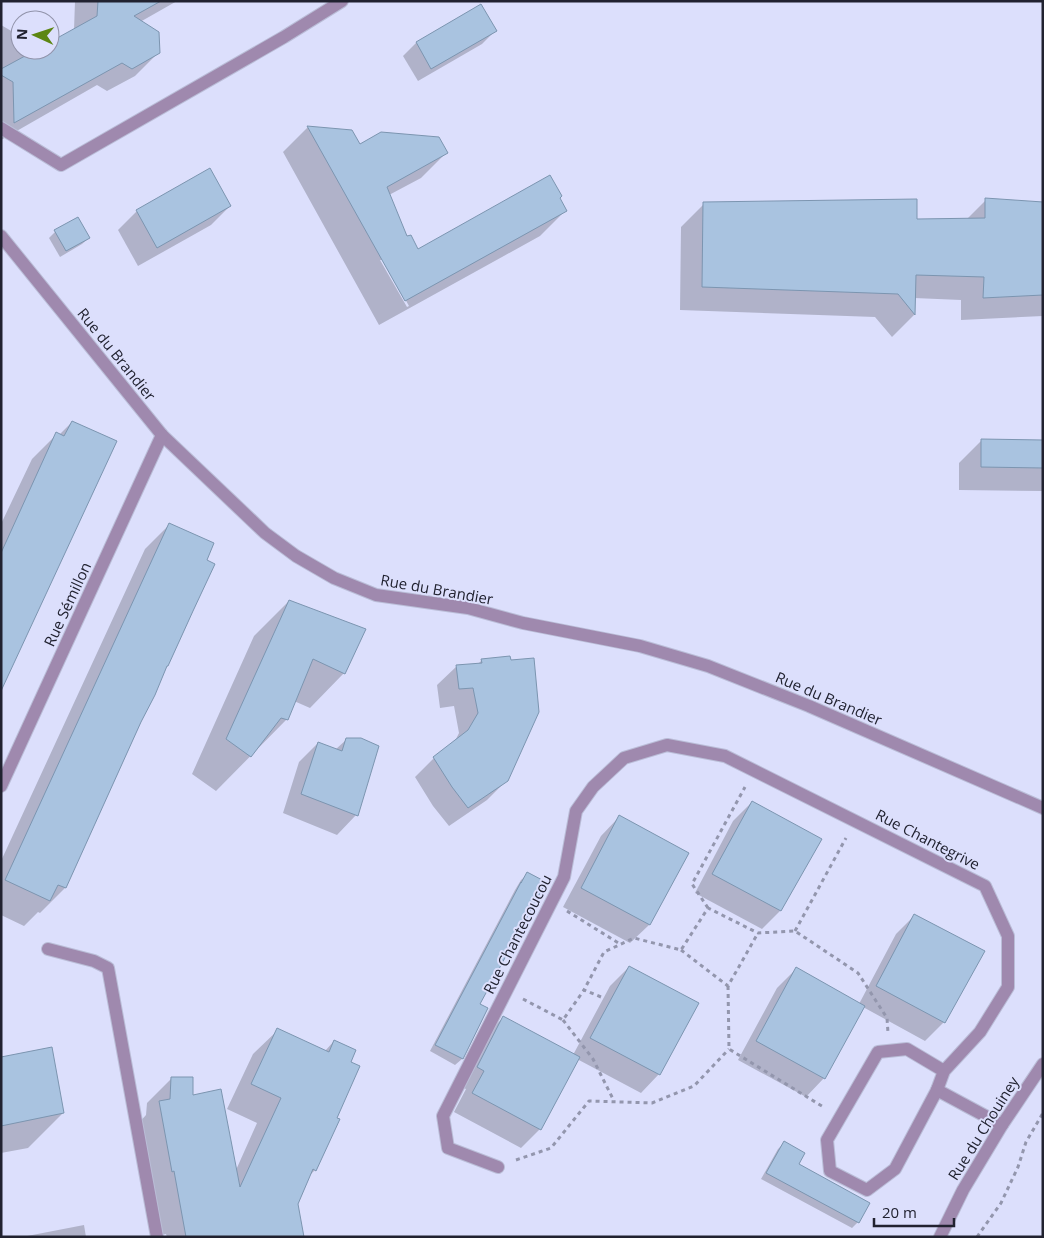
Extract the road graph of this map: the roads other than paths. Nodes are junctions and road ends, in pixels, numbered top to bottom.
1 (342, 1) edge
2 (1, 128) edge
3 (1, 236) edge
4 (162, 435) junction
5 (1, 786) edge
6 (1043, 808) edge
7 (855, 821) joint
8 (48, 949) dead end
9 (1043, 1064) edge
10 (944, 1071) junction
11 (937, 1090) junction
12 (1002, 1125) junction
13 (498, 1167) road end
14 (157, 1237) edge
15 (940, 1237) edge

1 - 2 street
3 - 4 street, Rue du Brandier
4 - 5 street, Rue Sémillon
4 - 6 street, Rue du Brandier
7 - 10 street, Rue Chantegrive
7 - 13 street, Rue Chantecoucou
8 - 14 street
9 - 12 street, Rue du Chouiney
10 - 11 street, Rue Chantegrive
10 - 11 street, Rue Chantegrive
11 - 12 street
12 - 15 street, Rue du Chouiney

